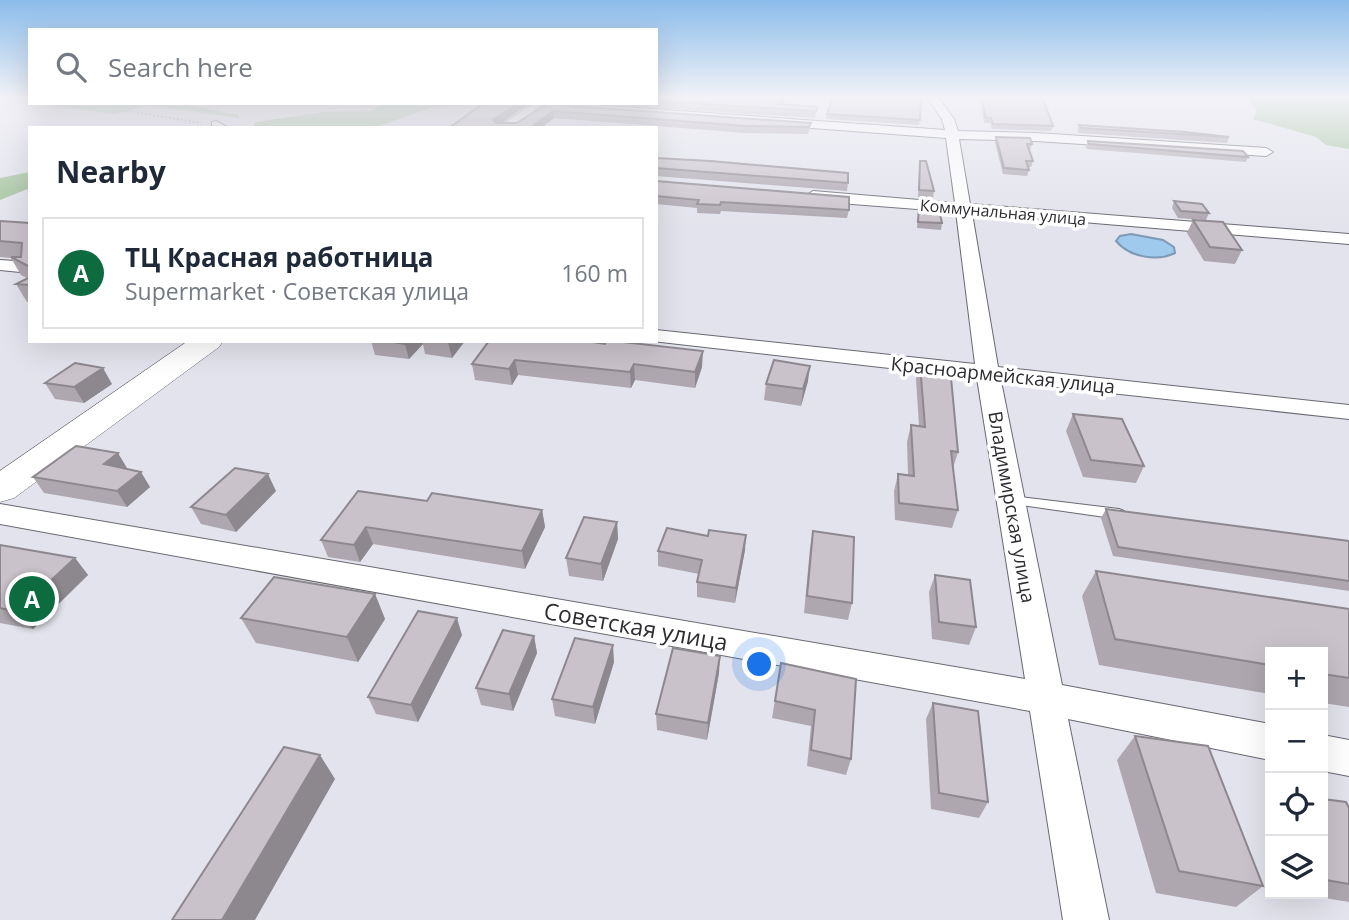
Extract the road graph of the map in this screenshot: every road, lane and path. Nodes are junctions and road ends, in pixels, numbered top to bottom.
1 (953, 140) edge
2 (1056, 140) edge
3 (1266, 152) dead end
4 (796, 195) edge
5 (963, 208) junction
6 (1349, 239) edge
7 (0, 265) edge
8 (28, 268) edge
9 (658, 336) edge
10 (205, 343) edge
11 (988, 374) junction
12 (1349, 412) edge
13 (0, 489) edge
14 (1012, 500) junction
15 (0, 514) edge
16 (1133, 516) edge
17 (1045, 698) junction
18 (1265, 741) edge
19 (1328, 754) edge
20 (1349, 758) edge
21 (1086, 920) edge

1 - 5 street, Владимирская улица
2 - 3 street
4 - 5 street, Коммунальная улица
5 - 6 street, Коммунальная улица
5 - 11 street, Владимирская улица
7 - 8 street
9 - 11 street, Красноармейская улица
10 - 13 street
11 - 12 street, Красноармейская улица
11 - 14 street, Владимирская улица
14 - 16 lane
14 - 17 street, Владимирская улица
15 - 17 street, Советская улица
17 - 18 street, Советская улица
17 - 21 street, Владимирская улица
19 - 20 street

